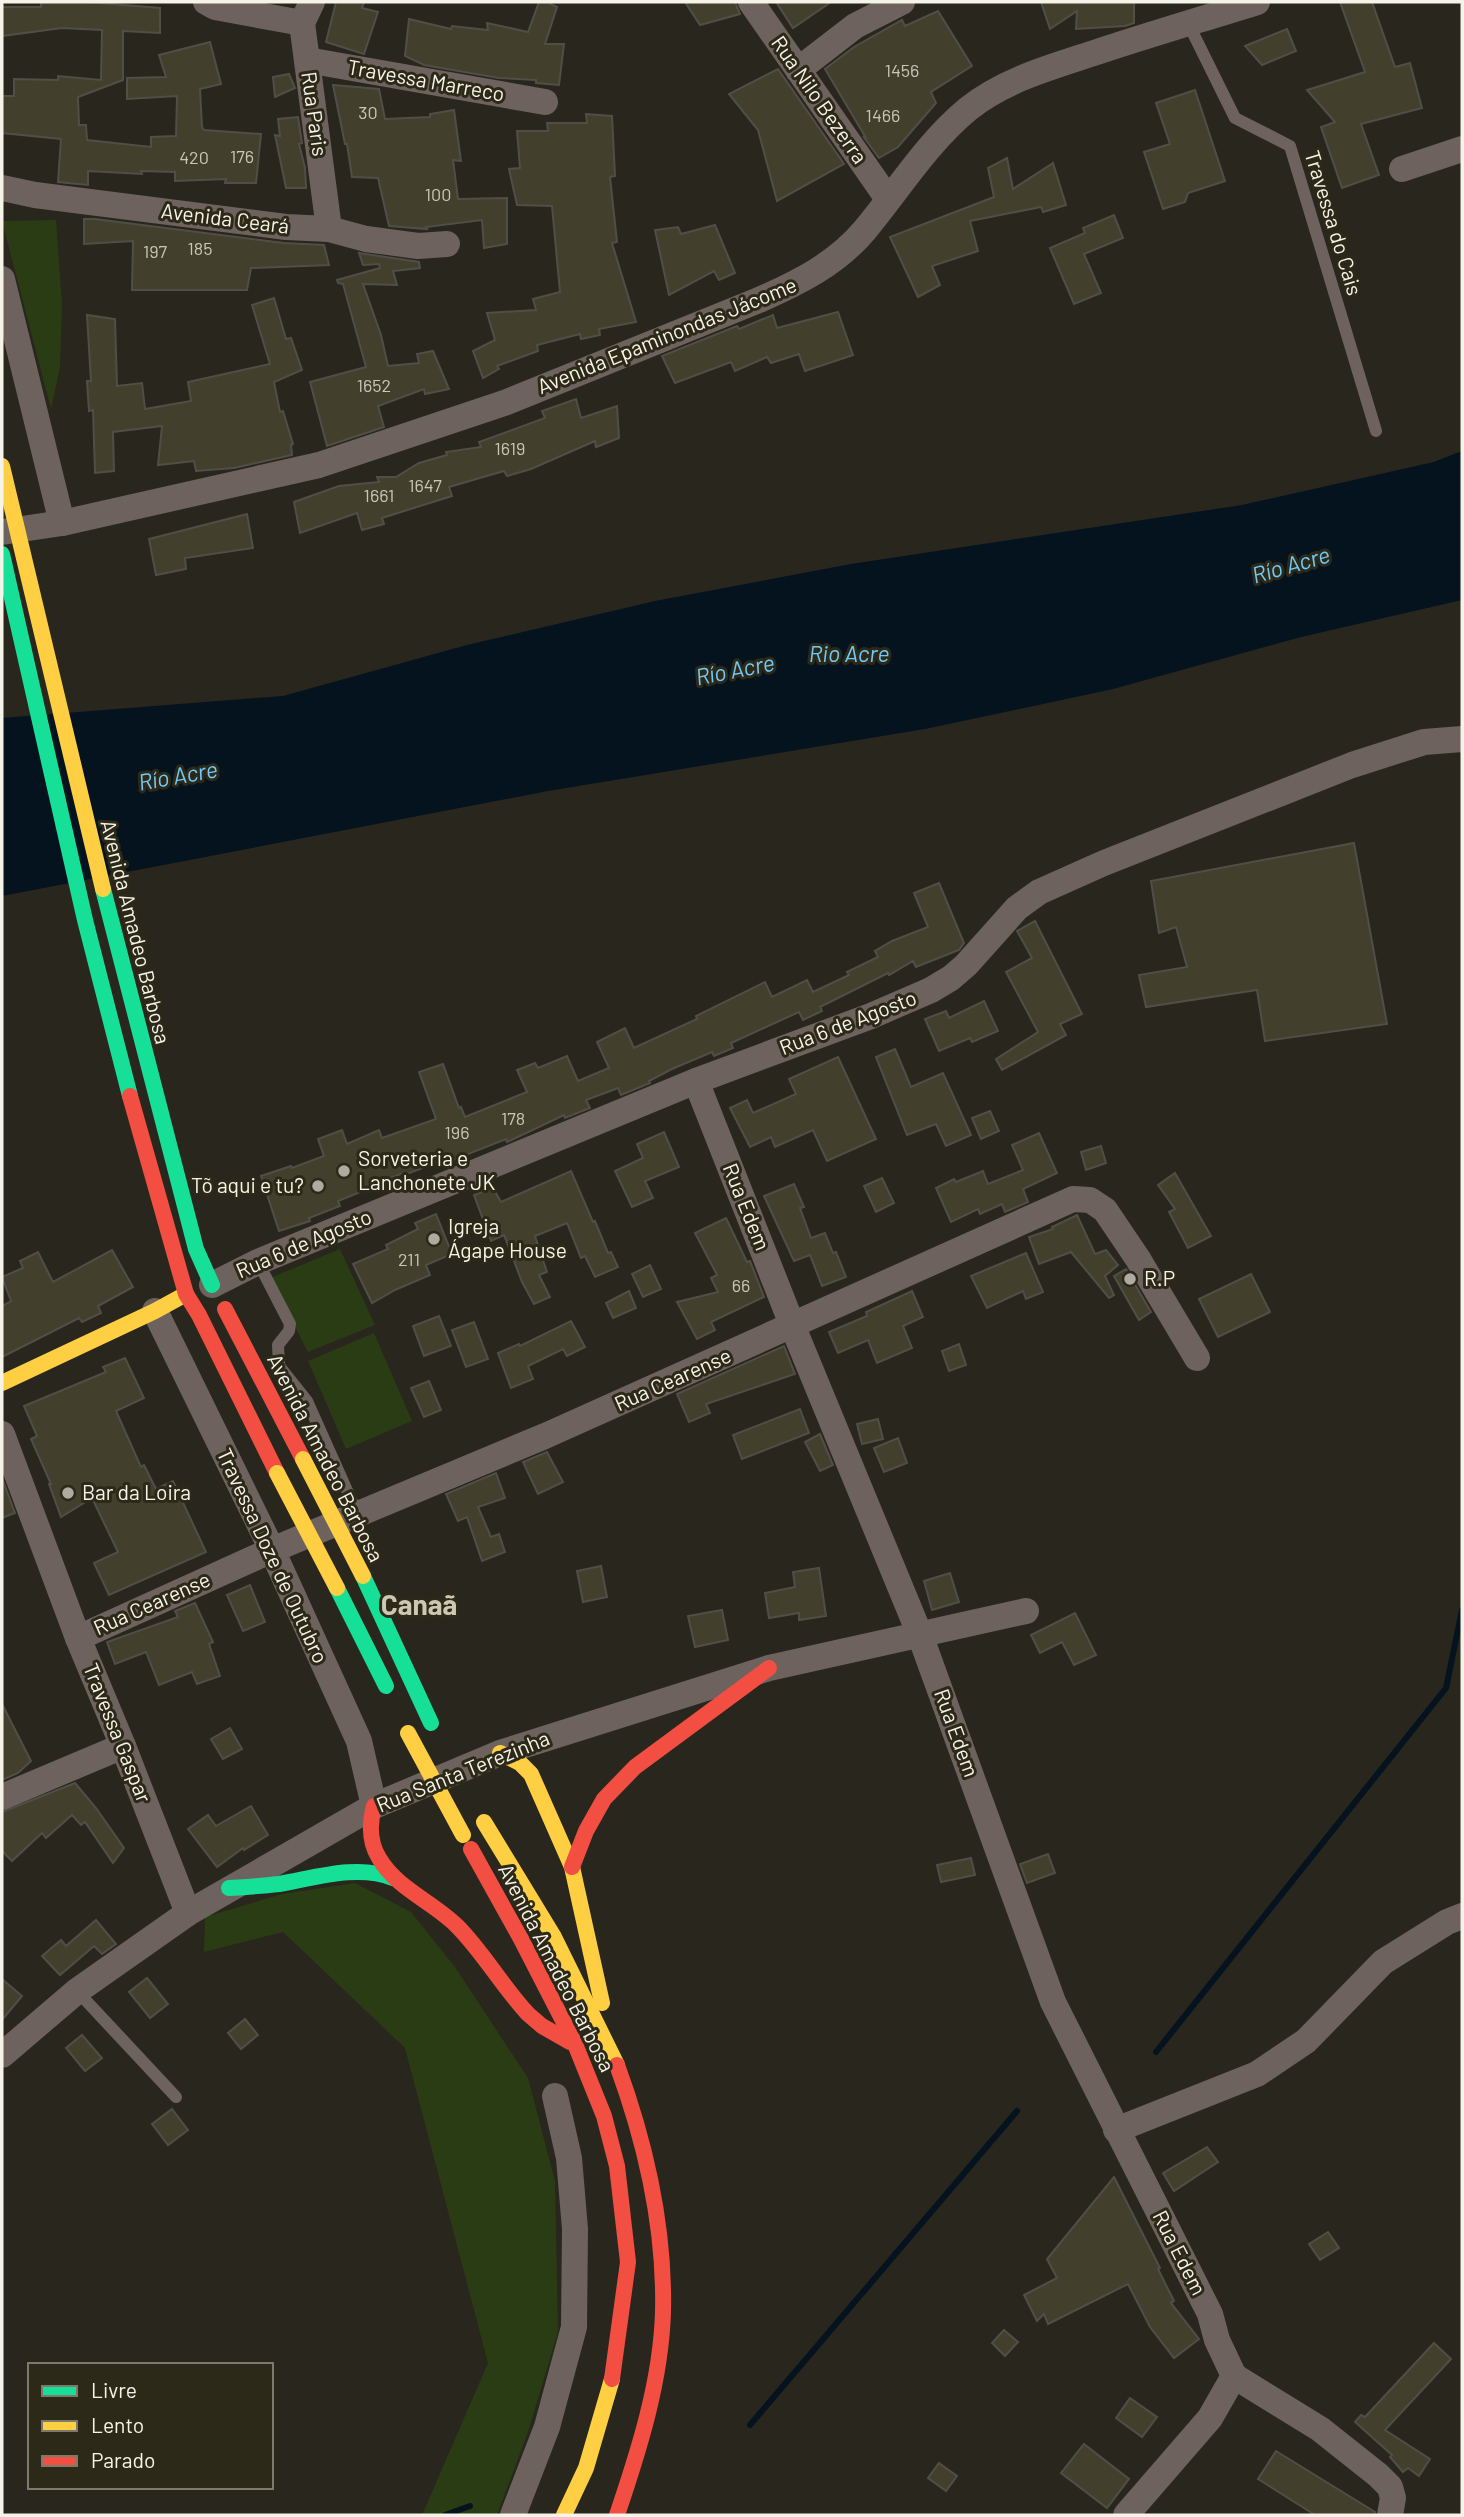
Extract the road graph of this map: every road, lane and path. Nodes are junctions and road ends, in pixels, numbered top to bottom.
1 (206, 2) edge
2 (751, 2) edge
3 (902, 2) edge
4 (1257, 2) edge
5 (307, 13) edge
6 (1188, 23) junction
7 (307, 60) junction
8 (799, 70) junction
9 (545, 102) dead end
10 (1462, 149) edge
11 (1402, 169) dead end
12 (2, 188) edge
13 (888, 199) junction
14 (329, 229) junction
15 (447, 244) dead end
16 (2, 279) edge
17 (1376, 431) dead end
18 (2, 466) edge
19 (62, 523) junction
20 (2, 532) edge
21 (2, 554) edge
22 (1462, 739) edge
23 (696, 1081) junction
24 (258, 1262) junction
25 (212, 1285) junction
26 (186, 1294) junction
27 (155, 1311) junction
28 (793, 1327) junction
29 (1197, 1358) dead end
30 (2, 1383) edge
31 (2, 1434) edge
32 (357, 1514) junction
33 (272, 1550) junction
34 (1026, 1611) dead end
35 (920, 1634) junction
36 (78, 1638) junction
37 (769, 1668) junction
38 (391, 1696) dead end
39 (405, 1727) dead end
40 (434, 1728) dead end
41 (123, 1746) junction
42 (500, 1753) junction
43 (449, 1756) dead end
44 (467, 1789) dead end
45 (2, 1797) edge
46 (374, 1806) junction
47 (481, 1817) dead end
48 (572, 1867) junction
49 (393, 1878) junction
50 (229, 1888) junction
51 (188, 1913) junction
52 (1462, 1916) edge
53 (77, 1991) junction
54 (610, 2042) junction
55 (575, 2044) junction
56 (2, 2055) edge
57 (555, 2096) dead end
58 (176, 2097) dead end
59 (1116, 2130) junction
60 (1234, 2376) junction
61 (513, 2515) edge
62 (564, 2515) edge
63 (617, 2515) edge
64 (633, 2515) edge
65 (1126, 2515) edge
66 (1390, 2515) edge

1 - 5 street
2 - 8 street, Rua Nilo Bezerra
3 - 8 street
4 - 6 street, Avenida Epaminondas Jácome
5 - 7 street, Rua Paris
6 - 13 street, Avenida Epaminondas Jácome
6 - 17 lane, Travessa do Cais
7 - 9 street, Travessa Marreco
7 - 14 street, Rua Paris
8 - 13 street, Rua Nilo Bezerra
10 - 11 street
12 - 14 street, Avenida Ceará
13 - 19 street, Avenida Epaminondas Jácome
14 - 15 street, Avenida Ceará
16 - 19 street
18 - 25 main road, Avenida Amadeo Barbosa, bridge
19 - 20 street, Avenida Epaminondas Jácome
21 - 26 main road
22 - 23 street, Rua 6 de Agosto
23 - 24 street, Rua 6 de Agosto
23 - 28 street, Rua Edem
24 - 25 street, Rua 6 de Agosto
24 - 32 lane
25 - 40 main road, Avenida Amadeo Barbosa, bridge
26 - 27 main road
26 - 38 main road, bridge
27 - 30 main road
27 - 33 street, Travessa Doze de Outubro
28 - 29 street, Rua Cearense
28 - 32 street, Rua Cearense
28 - 35 street, Rua Edem
31 - 36 street, Travessa Gaspar
32 - 33 street, Rua Cearense
33 - 36 street, Rua Cearense
33 - 46 street, Travessa Doze de Outubro
34 - 35 street, Rua Santa Terezinha
35 - 37 street, Rua Santa Terezinha
35 - 59 street, Rua Edem
36 - 41 street, Travessa Gaspar
37 - 42 street, Rua Santa Terezinha
37 - 48 main road
39 - 55 main road, Avenida Amadeo Barbosa, bridge
41 - 45 street
41 - 51 street, Travessa Gaspar
42 - 46 street, Rua Santa Terezinha
42 - 48 main road
43 - 44 main road
46 - 49 main road
46 - 50 street, Rua Santa Terezinha
47 - 54 main road, Avenida Amadeo Barbosa
48 - 54 main road
49 - 50 main road
49 - 55 main road
50 - 51 street, Rua Santa Terezinha
51 - 53 street, Rua Santa Terezinha
52 - 59 street
53 - 56 street, Rua Santa Terezinha
53 - 58 lane
54 - 63 main road, Avenida Amadeo Barbosa
54 - 64 street
55 - 62 main road, Avenida Amadeo Barbosa
57 - 61 street
59 - 60 street, Rua Edem
60 - 65 street
60 - 66 street

